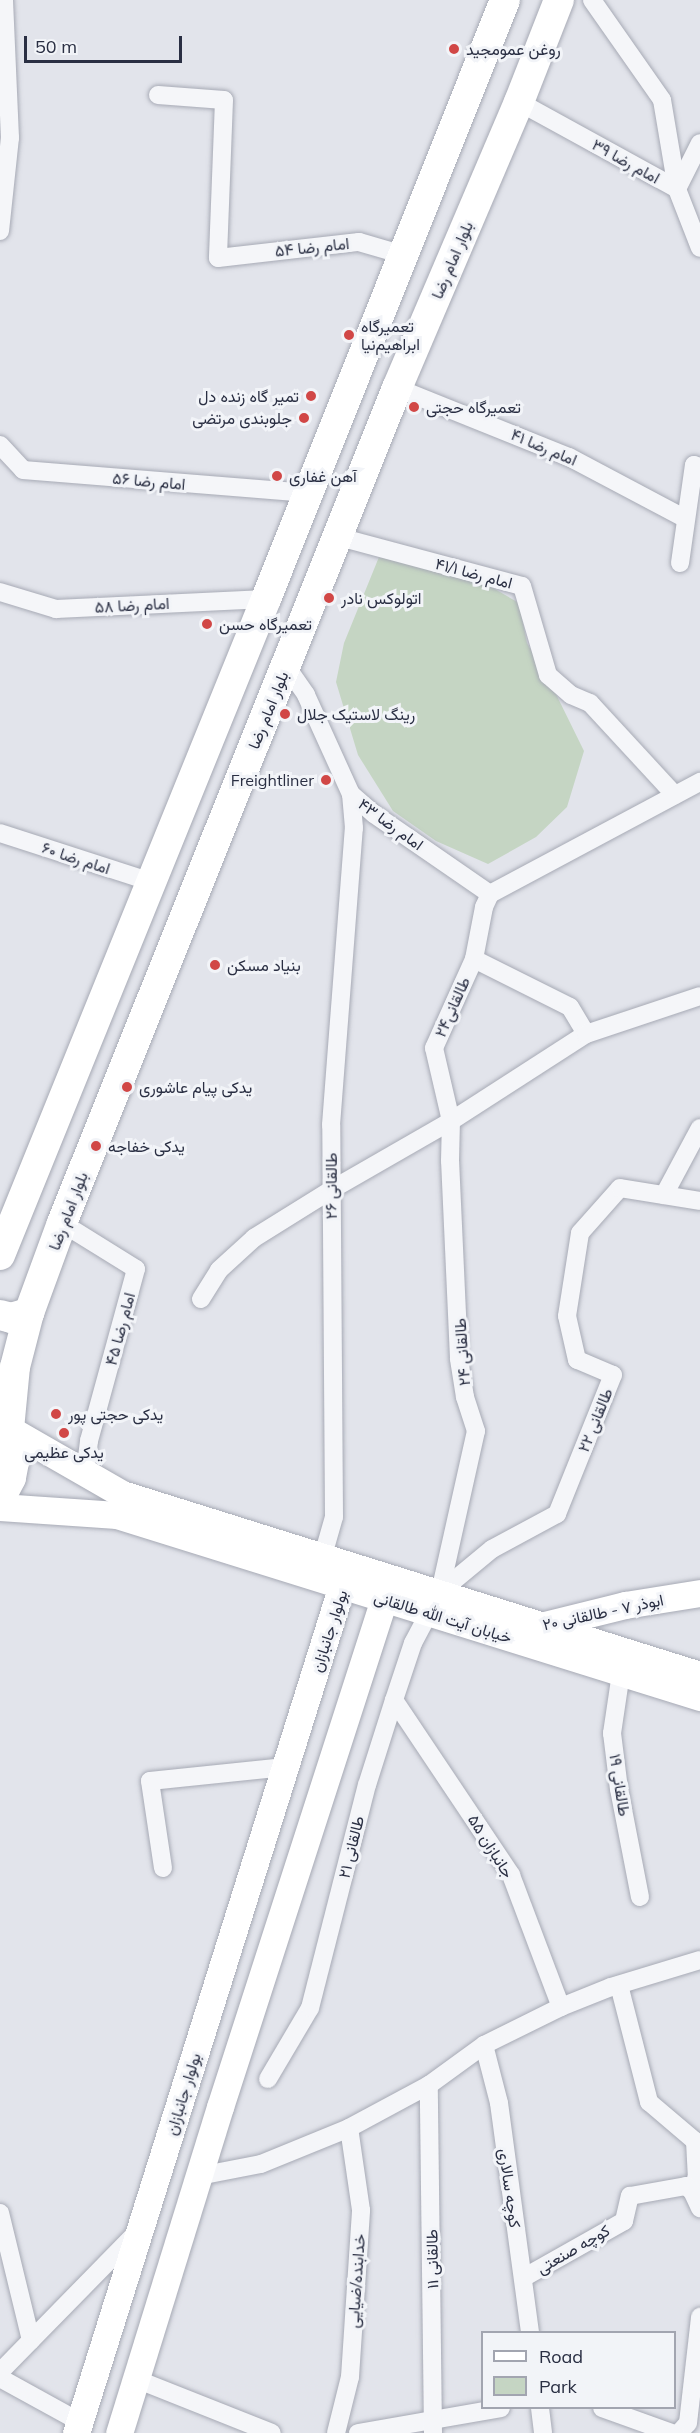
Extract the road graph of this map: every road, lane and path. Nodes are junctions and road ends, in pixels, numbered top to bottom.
1 (4, 0) edge
2 (505, 0) edge
3 (559, 0) edge
4 (591, 0) edge
5 (158, 94) dead end
6 (519, 102) junction
7 (700, 143) edge
8 (676, 189) junction
9 (0, 231) edge
10 (700, 248) edge
11 (404, 255) junction
12 (397, 388) junction
13 (0, 445) edge
14 (700, 467) edge
15 (308, 493) junction
16 (684, 518) junction
17 (339, 537) junction
18 (680, 564) dead end
19 (0, 592) edge
20 (266, 599) junction
21 (286, 666) junction
22 (700, 783) edge
23 (351, 794) junction
24 (675, 795) junction
25 (0, 833) edge
26 (152, 882) junction
27 (490, 894) junction
28 (474, 959) junction
29 (700, 996) edge
30 (586, 1034) junction
31 (451, 1121) junction
32 (700, 1128) edge
33 (331, 1190) junction
34 (664, 1195) junction
35 (700, 1201) edge
36 (62, 1223) junction
37 (0, 1255) edge
38 (201, 1299) dead end
39 (29, 1313) junction
40 (0, 1315) edge
41 (5, 1422) edge
42 (85, 1473) junction
43 (0, 1499) edge
44 (119, 1504) junction
45 (0, 1507) edge
46 (319, 1567) junction
47 (370, 1572) junction
48 (342, 1585) junction
49 (700, 1593) edge
50 (384, 1599) junction
51 (434, 1601) junction
52 (540, 1625) junction
53 (507, 1637) junction
54 (621, 1672) junction
55 (700, 1675) edge
56 (311, 1686) junction
57 (700, 1697) edge
58 (353, 1700) junction
59 (394, 1700) junction
60 (285, 1767) junction
61 (163, 1868) dead end
62 (640, 1897) dead end
63 (700, 1960) edge
64 (619, 1985) junction
65 (561, 2007) junction
66 (484, 2045) junction
67 (268, 2079) dead end
68 (429, 2085) junction
69 (349, 2128) junction
70 (199, 2176) junction
71 (692, 2191) junction
72 (700, 2208) edge
73 (0, 2213) edge
74 (140, 2228) junction
75 (523, 2278) junction
76 (700, 2317) edge
77 (530, 2331) edge
78 (31, 2340) junction
79 (0, 2372) edge
80 (0, 2378) edge
81 (136, 2379) junction
82 (497, 2409) edge
83 (540, 2409) edge
84 (605, 2409) edge
85 (78, 2427) edge
86 (433, 2427) edge
87 (119, 2433) edge
88 (272, 2433) edge
89 (336, 2433) edge
90 (358, 2433) edge
91 (543, 2433) edge
92 (672, 2433) edge
93 (679, 2433) edge

1 - 9 street
2 - 11 main road
3 - 6 main road, بلوار امام رضا
4 - 8 street
5 - 11 street, امام رضا ۵۴
6 - 8 street, امام رضا ۳۹
6 - 12 main road, بلوار امام رضا
7 - 8 street
8 - 10 street, امام رضا ۳۹
11 - 15 main road
12 - 16 street, امام رضا ۴۱
12 - 17 main road, بلوار امام رضا
13 - 15 street, امام رضا ۵۶
14 - 16 street
15 - 20 main road
16 - 18 street
17 - 21 main road, بلوار امام رضا
17 - 24 street, امام رضا ۴۱/۱
19 - 20 street, امام رضا ۵۸
20 - 26 main road
21 - 23 street, امام رضا ۴۳
21 - 36 main road, بلوار امام رضا
22 - 24 street
23 - 27 street, امام رضا ۴۳
23 - 33 street, طالقانی ۲۶
24 - 27 street
25 - 26 street, امام رضا ۶۰
26 - 37 main road
27 - 28 street, طالقانی۲۴
28 - 30 street
28 - 31 street, طالقانی۲۴
29 - 30 street
30 - 31 street
31 - 33 street
31 - 51 street, طالقانی ۲۴
32 - 34 street
33 - 38 street
33 - 46 street, طالقانی ۲۶
34 - 35 street
34 - 51 street, طالقانی ۲۲
36 - 39 main road, بلوار امام رضا
36 - 42 street, امام رضا ۴۵
39 - 40 main road
39 - 41 main road, بلوار امام رضا
41 - 42 main road
41 - 43 main road, بلوار امام رضا
42 - 44 main road
44 - 45 main road
44 - 46 main road, خیابان آیت الله طالقانی
46 - 47 main road, خیابان آیت الله طالقانی
46 - 48 main road, خیابان آیت الله طالقانی
47 - 48 main road, بولوار جانبازان
47 - 50 main road
47 - 51 main road, خیابان آیت الله طالقانی
48 - 50 main road, خیابان آیت الله طالقانی
48 - 56 main road, بولوار جانبازان
49 - 52 main road, ابوذر ۷ - طالقانی ۲۰
50 - 51 main road, خیابان آیت الله طالقانی
50 - 58 main road
51 - 52 main road, خیابان آیت الله طالقانی
51 - 53 main road, خیابان آیت الله طالقانی
51 - 59 street, طالقانی ۲۱
52 - 53 main road, ابوذر ۷ - طالقانی ۲۰
52 - 55 main road, خیابان آیت الله طالقانی
53 - 54 main road, خیابان آیت الله طالقانی
54 - 57 main road, خیابان آیت الله طالقانی
54 - 62 street, طالقانی ۱۹
56 - 58 main road
56 - 60 main road, بولوار جانبازان
58 - 70 main road
59 - 65 street, جانبازان ۵۵
59 - 67 street, طالقانی ۲۱
60 - 61 street
60 - 74 main road, بولوار جانبازان
63 - 64 street
64 - 65 street
64 - 71 street
65 - 66 street
66 - 68 street
66 - 75 street, کوچه سالاری
68 - 69 street
68 - 86 street, طالقانی ۱۱
69 - 70 street
69 - 89 street, خدابنده/ضیایی
70 - 81 main road
71 - 72 street
71 - 75 street, کوچه صنعتی
73 - 78 street
74 - 78 street
74 - 85 main road, بولوار جانبازان
75 - 77 street, کوچه سالاری
76 - 93 street
78 - 79 street
80 - 85 street
81 - 87 main road
81 - 88 street
82 - 86 street
83 - 91 street
84 - 92 street
86 - 90 street

